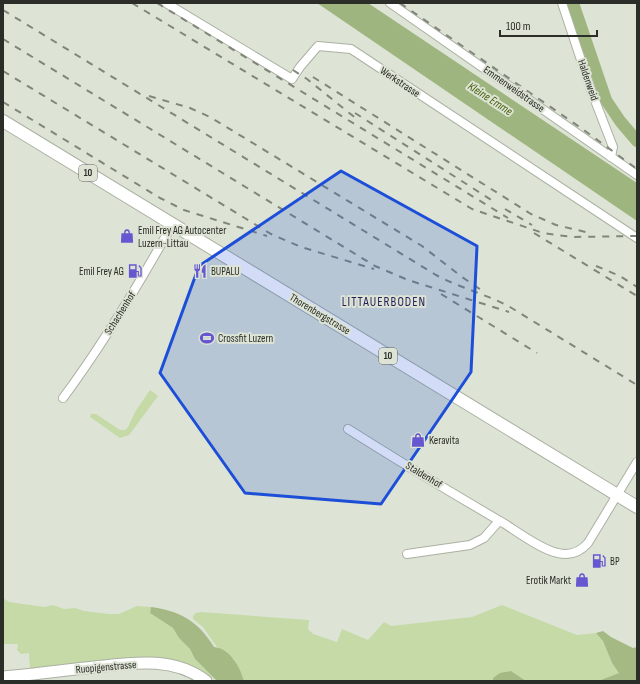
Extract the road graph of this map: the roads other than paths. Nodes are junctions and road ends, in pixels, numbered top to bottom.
1 (166, 3) edge
2 (390, 3) edge
3 (562, 3) edge
4 (3, 121) edge
5 (611, 157) junction
6 (637, 175) edge
7 (172, 225) junction
8 (637, 238) edge
9 (63, 398) dead end
10 (348, 430) dead end
11 (637, 462) edge
12 (617, 495) junction
13 (637, 507) edge
14 (499, 521) junction
15 (407, 554) dead end
16 (3, 677) edge
17 (206, 681) edge

1 - 8 street, Werkstrasse
2 - 5 street, Emmenweidstrasse
3 - 5 street, Haldenweid
4 - 7 main road, Thorenbergstrasse / 10
5 - 6 street, Emmenweidstrasse
7 - 9 street, Schachenhof
7 - 12 main road, Thorenbergstrasse / 10
10 - 14 street, Staldenhof
11 - 12 street
12 - 13 main road, Thorenbergstrasse / 10
12 - 14 street, Staldenhof
14 - 15 street
16 - 17 street, Ruopigenstrasse

